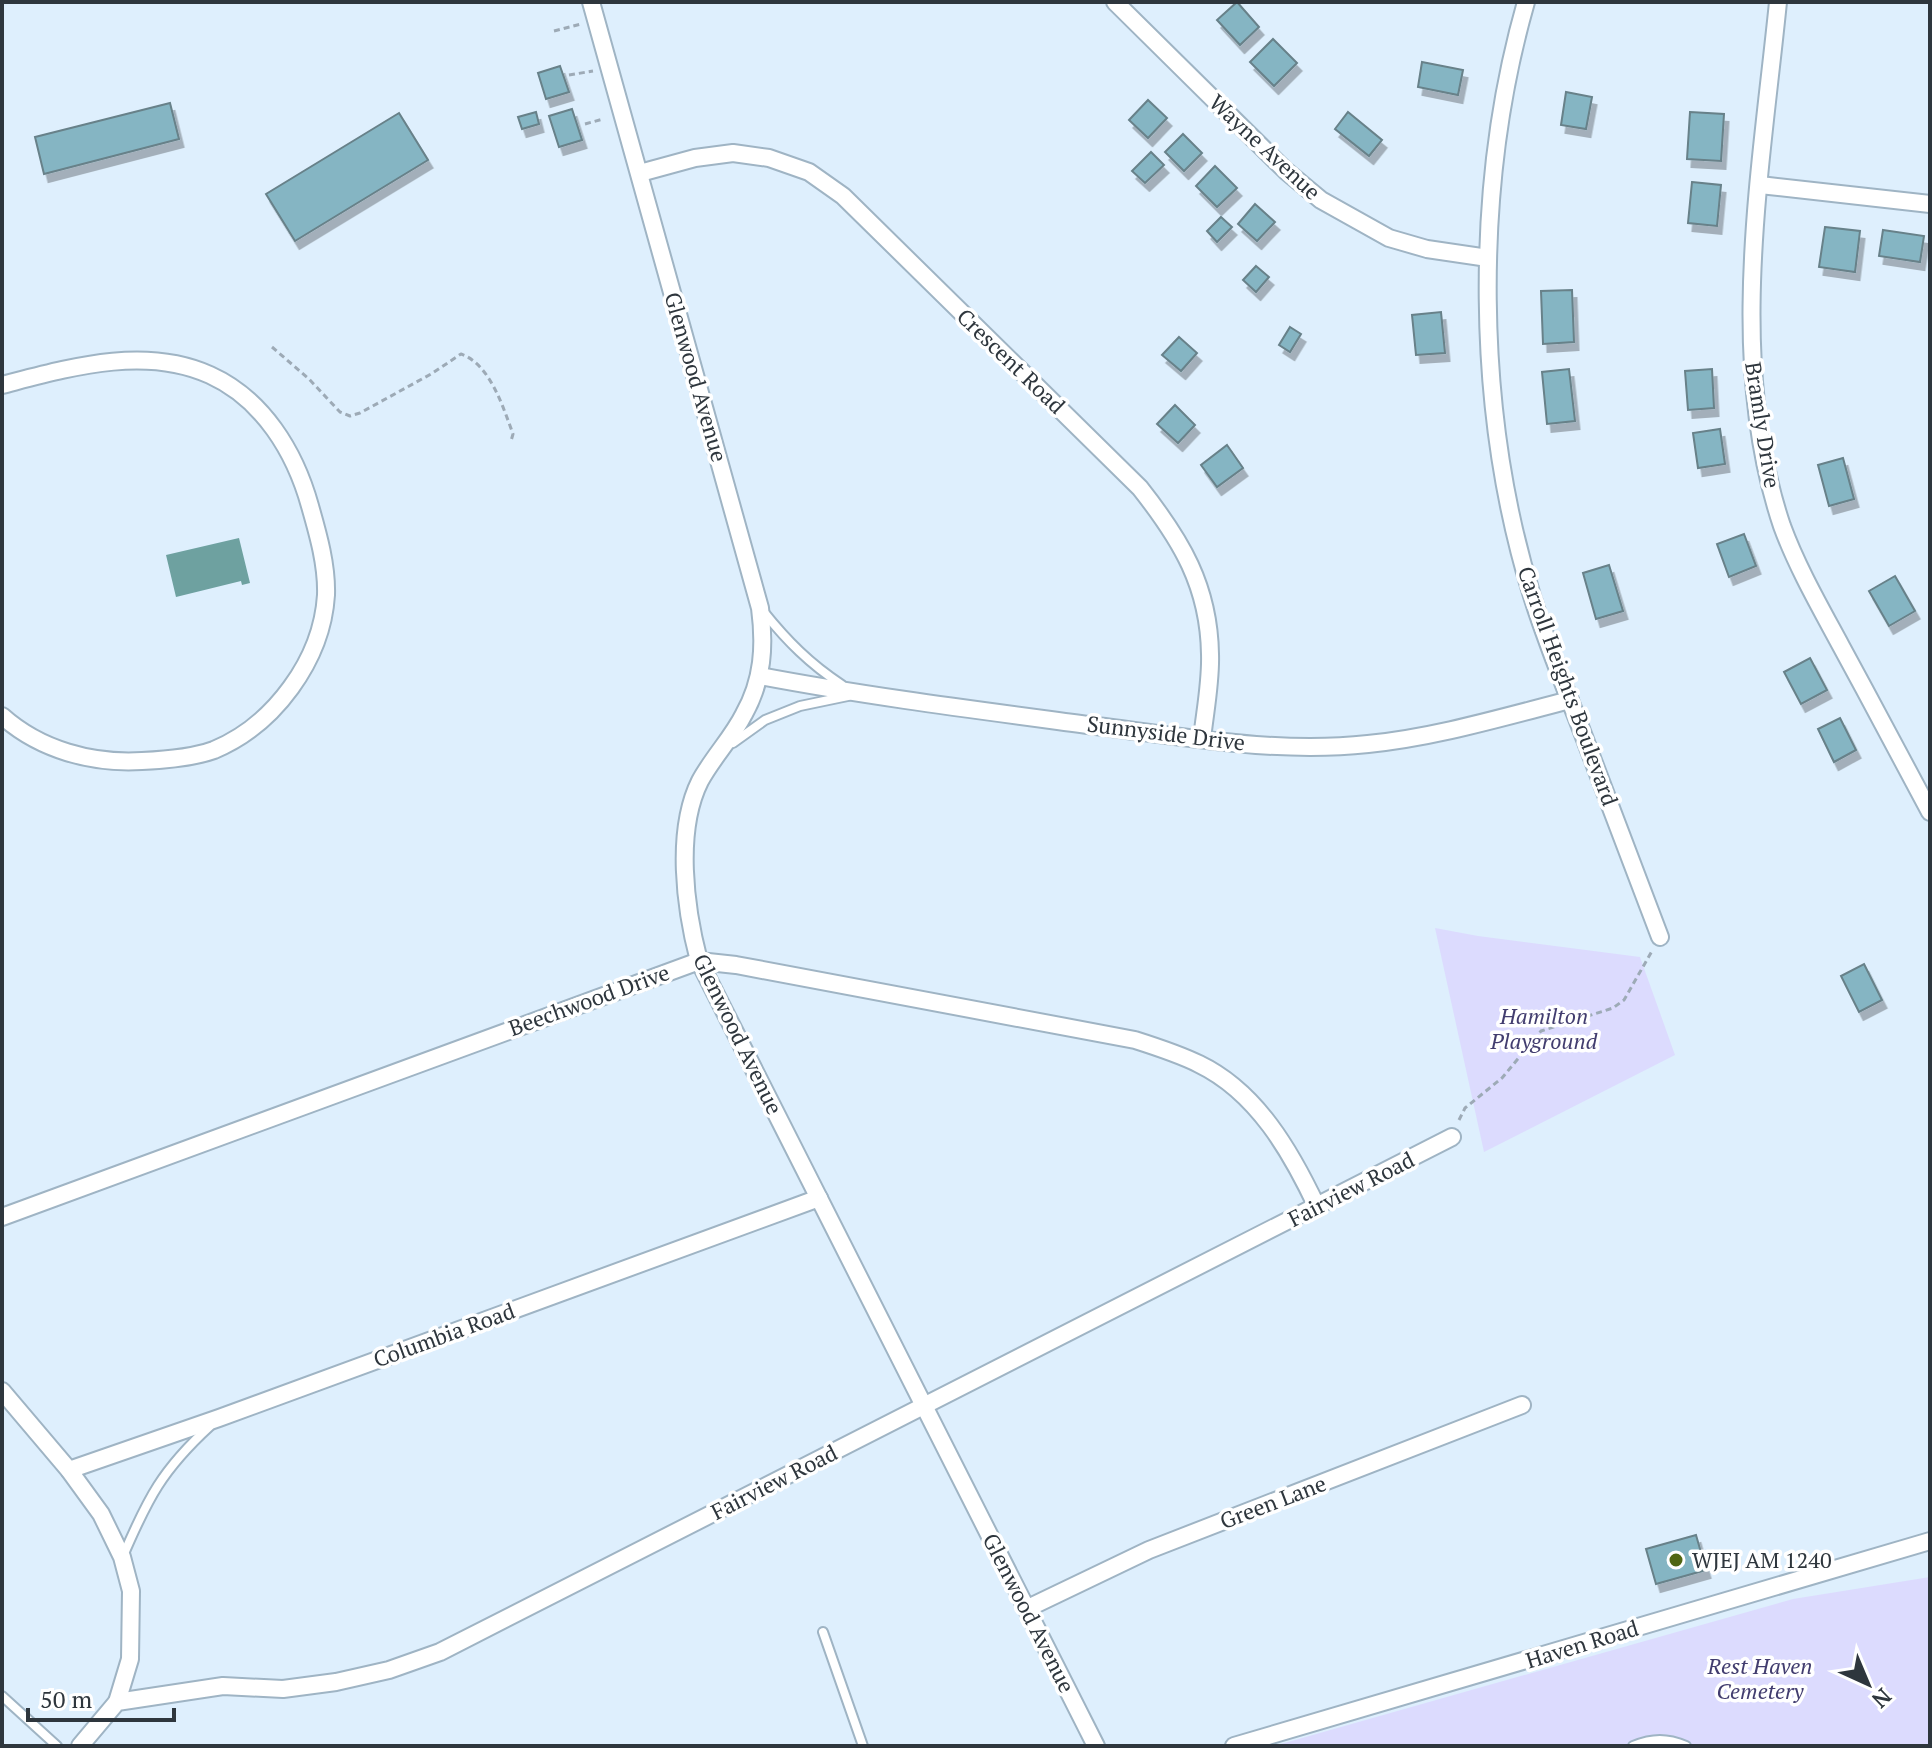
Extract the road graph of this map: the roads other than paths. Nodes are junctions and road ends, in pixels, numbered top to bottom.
1 (591, 2) edge
2 (1115, 2) edge
3 (1526, 2) edge
4 (1778, 2) edge
5 (640, 173) junction
6 (1760, 185) junction
7 (1930, 204) edge
8 (1488, 258) junction
9 (2, 385) edge
10 (760, 608) junction
11 (760, 676) junction
12 (857, 694) junction
13 (1570, 700) junction
14 (2, 716) edge
15 (1202, 739) junction
16 (719, 753) junction
17 (1930, 812) edge
18 (1660, 937) road end
19 (699, 961) junction
20 (1452, 1137) road end
21 (819, 1198) junction
22 (1317, 1207) junction
23 (2, 1217) edge
24 (2, 1391) edge
25 (923, 1405) junction
26 (1522, 1405) dead end
27 (219, 1418) junction
28 (69, 1470) junction
29 (1930, 1541) edge
30 (122, 1557) junction
31 (1028, 1608) junction
32 (823, 1632) dead end
33 (2, 1696) edge
34 (117, 1702) junction
35 (57, 1746) edge
36 (80, 1746) edge
37 (863, 1746) edge
38 (1096, 1746) edge
39 (1234, 1746) edge
40 (1633, 1746) edge
41 (1686, 1746) edge

1 - 5 street, Glenwood Avenue
2 - 8 street, Wayne Avenue
3 - 8 street, Carroll Heights Boulevard
4 - 6 street, Bramly Drive
5 - 10 street, Glenwood Avenue
5 - 15 street, Crescent Road
6 - 7 street
6 - 17 street, Bramly Drive
8 - 13 street, Carroll Heights Boulevard
9 - 14 street
10 - 11 street, Glenwood Avenue
10 - 12 lane
11 - 12 street, Sunnyside Drive
11 - 16 street, Glenwood Avenue
12 - 15 street, Sunnyside Drive
12 - 16 lane
13 - 15 street, Sunnyside Drive
13 - 18 street, Carroll Heights Boulevard
16 - 19 street, Glenwood Avenue
19 - 21 street, Glenwood Avenue
19 - 22 street, Beechwood Drive
19 - 23 street, Beechwood Drive
20 - 22 street, Fairview Road
21 - 25 street, Glenwood Avenue
21 - 27 street, Columbia Road
22 - 25 street, Fairview Road
24 - 28 street
25 - 31 street, Glenwood Avenue
25 - 34 street, Fairview Road
26 - 31 street, Green Lane
27 - 28 street, Columbia Road
27 - 30 lane
28 - 30 street
29 - 39 street, Haven Road
30 - 34 street
31 - 38 street, Glenwood Avenue
32 - 37 lane
33 - 35 lane
34 - 36 street
40 - 41 lane

